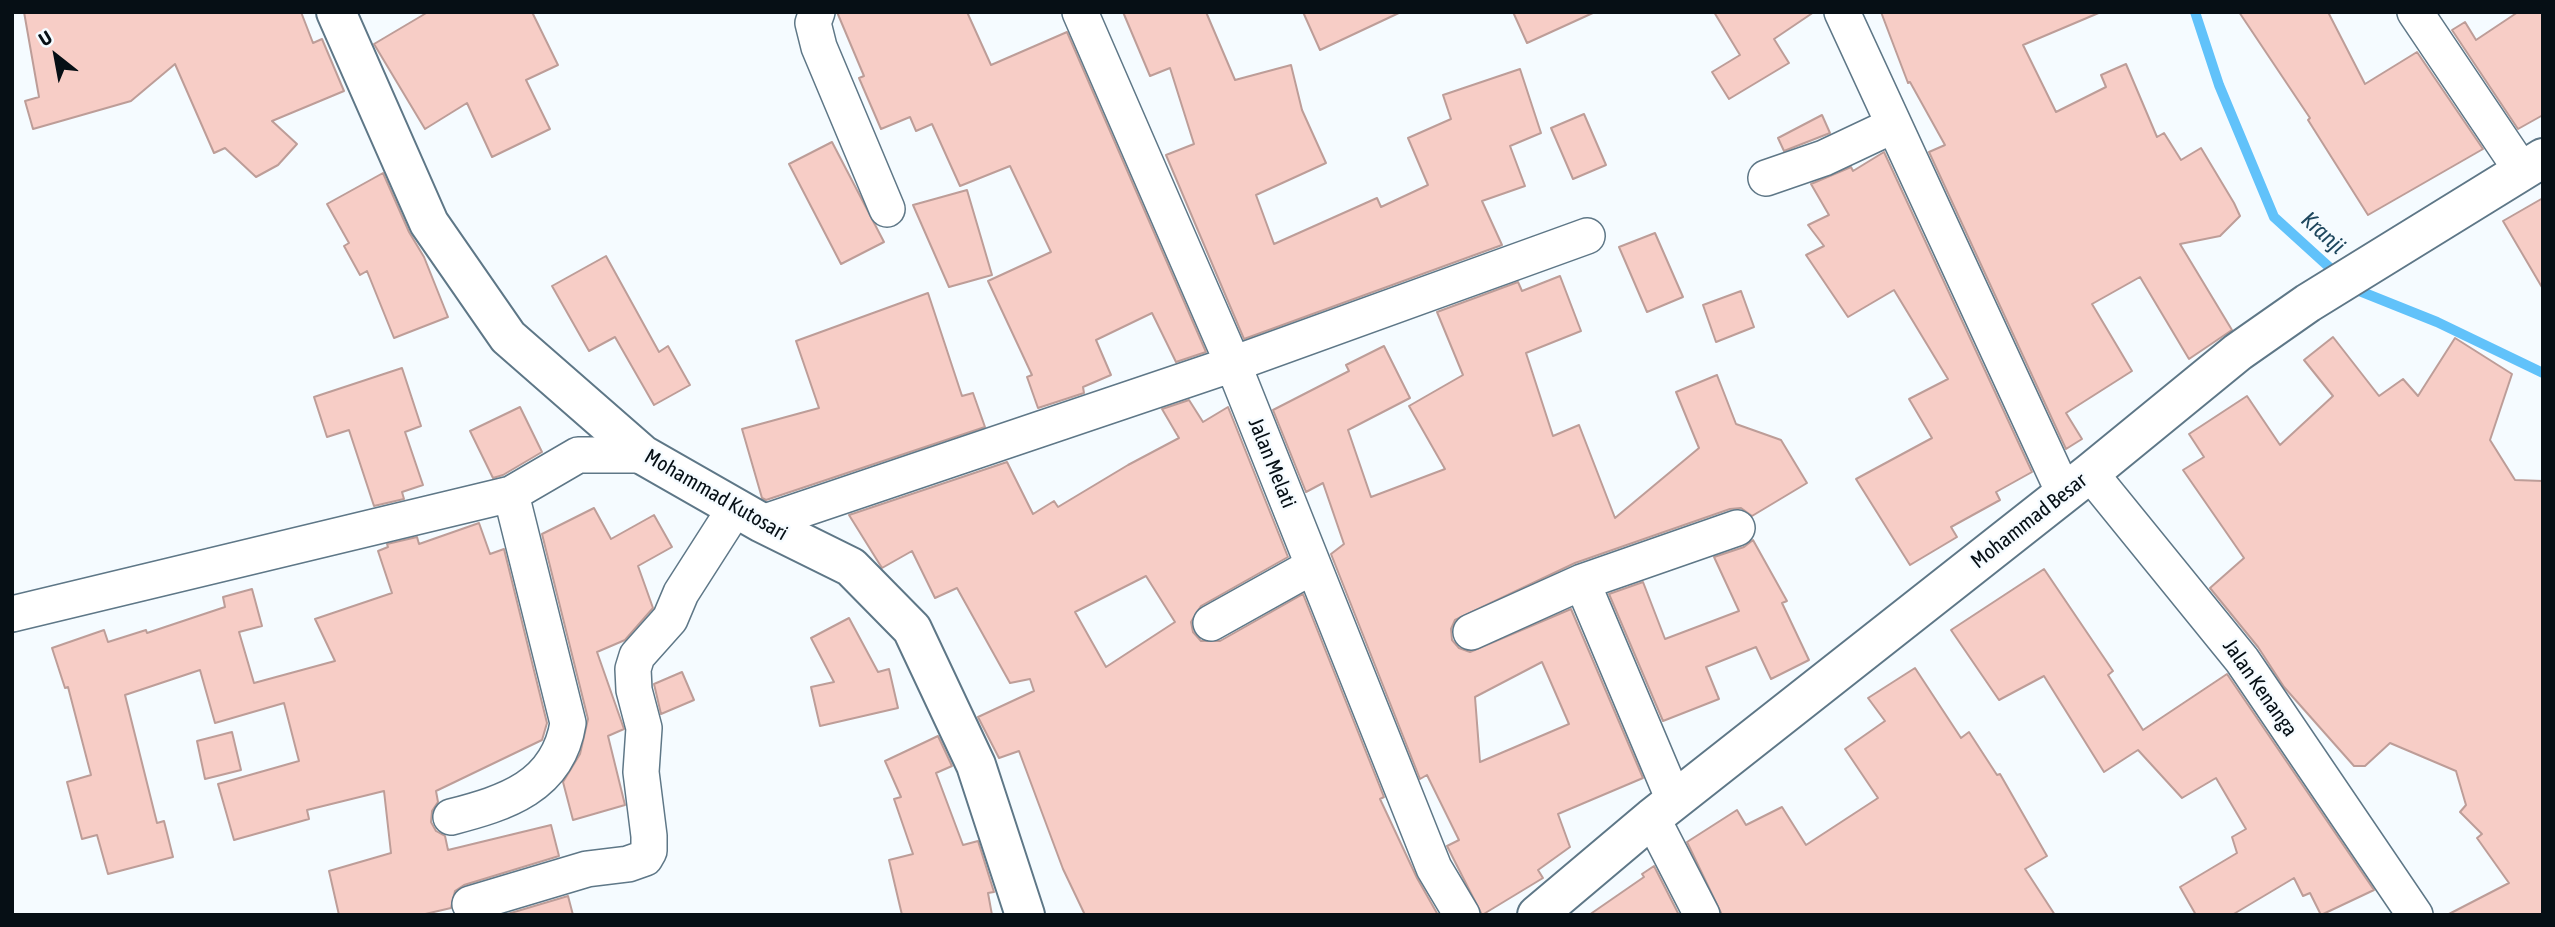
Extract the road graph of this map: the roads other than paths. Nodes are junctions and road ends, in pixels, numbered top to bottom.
1 (335, 12) edge
2 (817, 12) edge
3 (1080, 12) edge
4 (1842, 12) edge
5 (2416, 12) edge
6 (1894, 125) junction
7 (2532, 164) edge
8 (1766, 178) dead end
9 (887, 209) dead end
10 (1587, 236) dead end
11 (1233, 364) junction
12 (643, 455) junction
13 (2077, 483) junction
14 (511, 494) junction
15 (749, 515) junction
16 (1737, 528) dead end
17 (1313, 566) junction
18 (1582, 582) junction
19 (12, 614) edge
20 (1211, 624) dead end
21 (1471, 632) dead end
22 (1663, 809) junction
23 (452, 817) dead end
24 (470, 904) dead end
25 (1025, 915) edge
26 (1462, 915) edge
27 (1537, 915) edge
28 (1702, 915) edge
29 (2415, 915) edge

1 - 12 street, Mohammad Kutosari
2 - 9 street
3 - 11 street, Jalan Melati
4 - 6 street, Jalan Kenanga
5 - 7 street
6 - 8 street
6 - 13 street, Jalan Kenanga
7 - 13 street, Mohammad Besar
10 - 11 street
11 - 15 street
11 - 17 street, Jalan Melati
12 - 14 street
12 - 15 street, Mohammad Kutosari
13 - 22 street, Mohammad Besar
13 - 29 street, Jalan Kenanga
14 - 19 street
14 - 23 street
15 - 24 street
15 - 25 street, Mohammad Kutosari
16 - 18 street
17 - 20 street
17 - 26 street, Jalan Melati
18 - 21 street
18 - 22 street
22 - 27 street, Mohammad Besar
22 - 28 street

